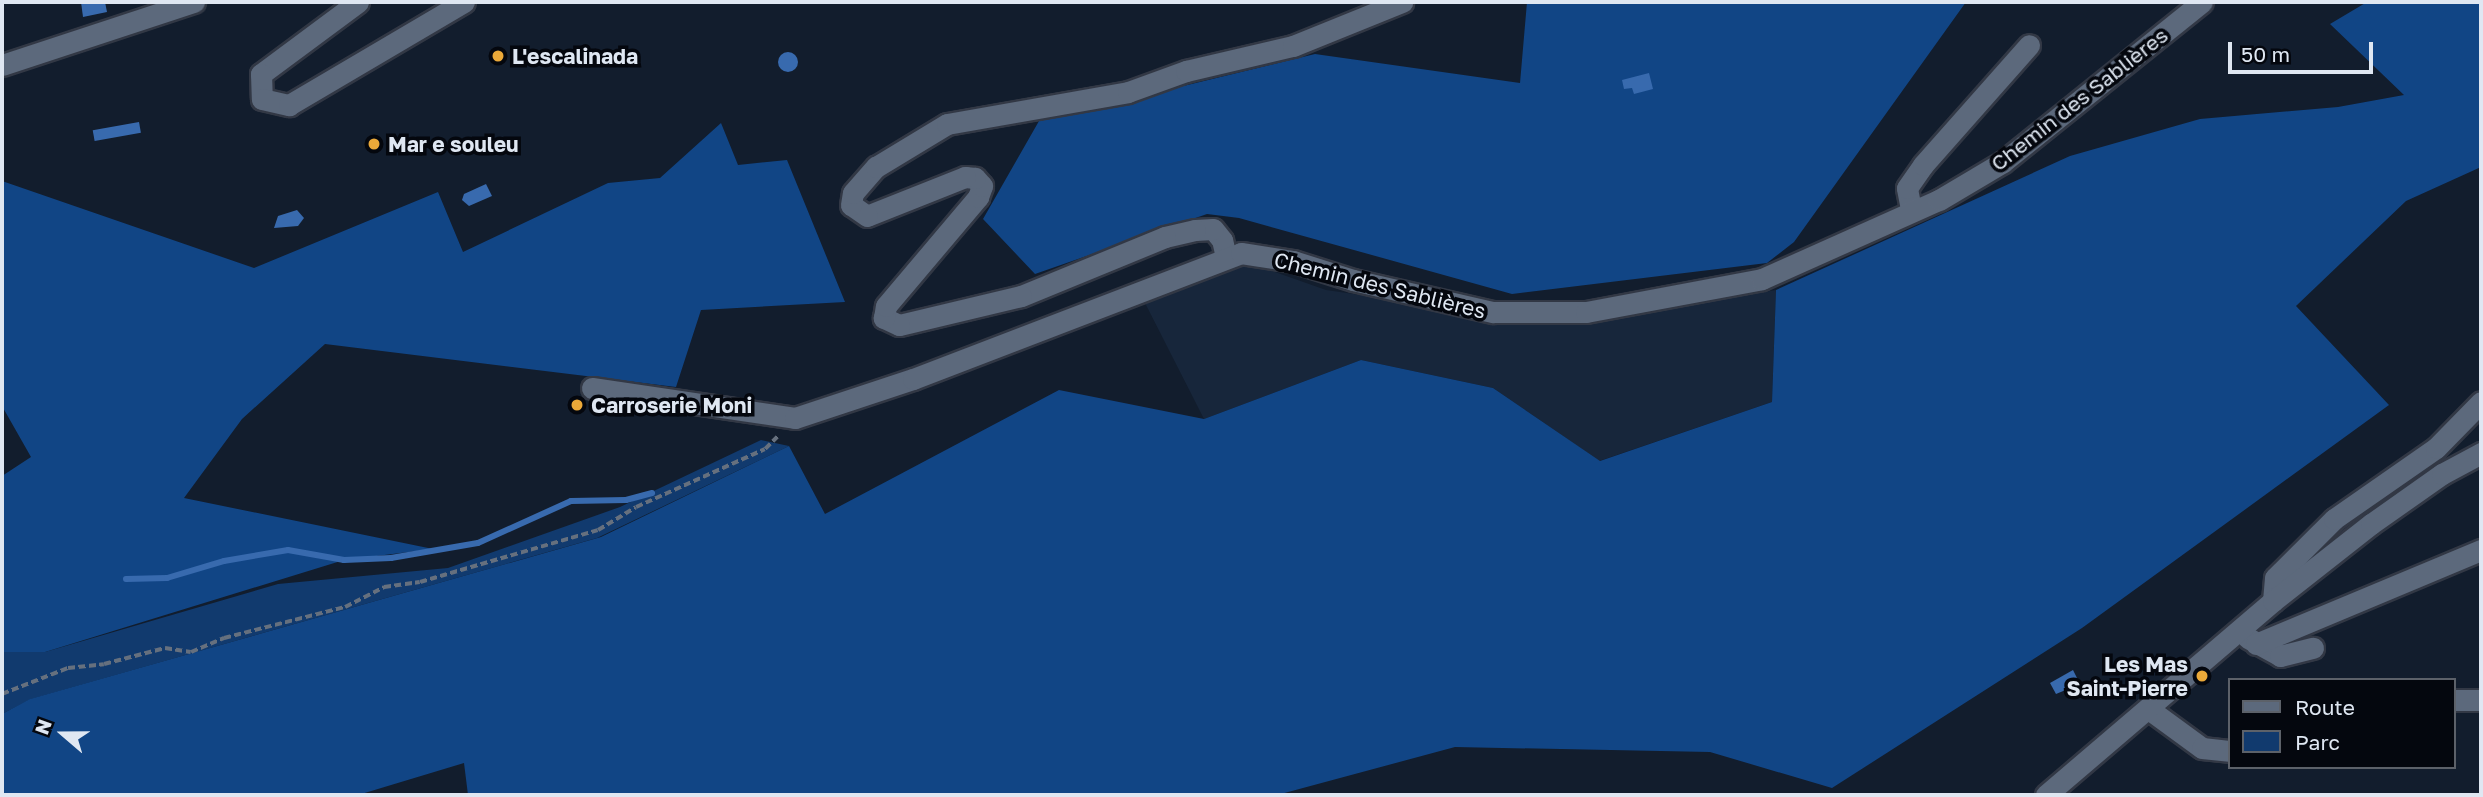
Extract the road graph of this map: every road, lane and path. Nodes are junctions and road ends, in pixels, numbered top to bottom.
1 (194, 2) edge
2 (358, 2) edge
3 (464, 2) edge
4 (1402, 2) edge
5 (2202, 2) edge
6 (2029, 46) dead end
7 (2, 65) edge
8 (1911, 209) junction
9 (1226, 257) junction
10 (592, 388) dead end
11 (2481, 402) edge
12 (795, 418) junction
13 (2481, 453) edge
14 (2481, 550) edge
15 (2273, 601) junction
16 (2238, 631) junction
17 (2256, 644) junction
18 (2313, 648) dead end
19 (2, 694) edge
20 (2455, 700) edge
21 (2481, 700) edge
22 (2150, 710) junction
23 (2228, 751) edge
24 (2046, 795) edge

1 - 7 street
2 - 3 street
4 - 9 street
5 - 8 street, Chemin des Sablières
6 - 8 street
8 - 9 street, Chemin des Sablières
9 - 12 street, Chemin des Sablières
10 - 12 street
11 - 15 street
12 - 19 path
13 - 15 street
14 - 17 street
15 - 16 street
16 - 17 street
16 - 22 street
17 - 18 street
20 - 21 street
22 - 23 street
22 - 24 street

